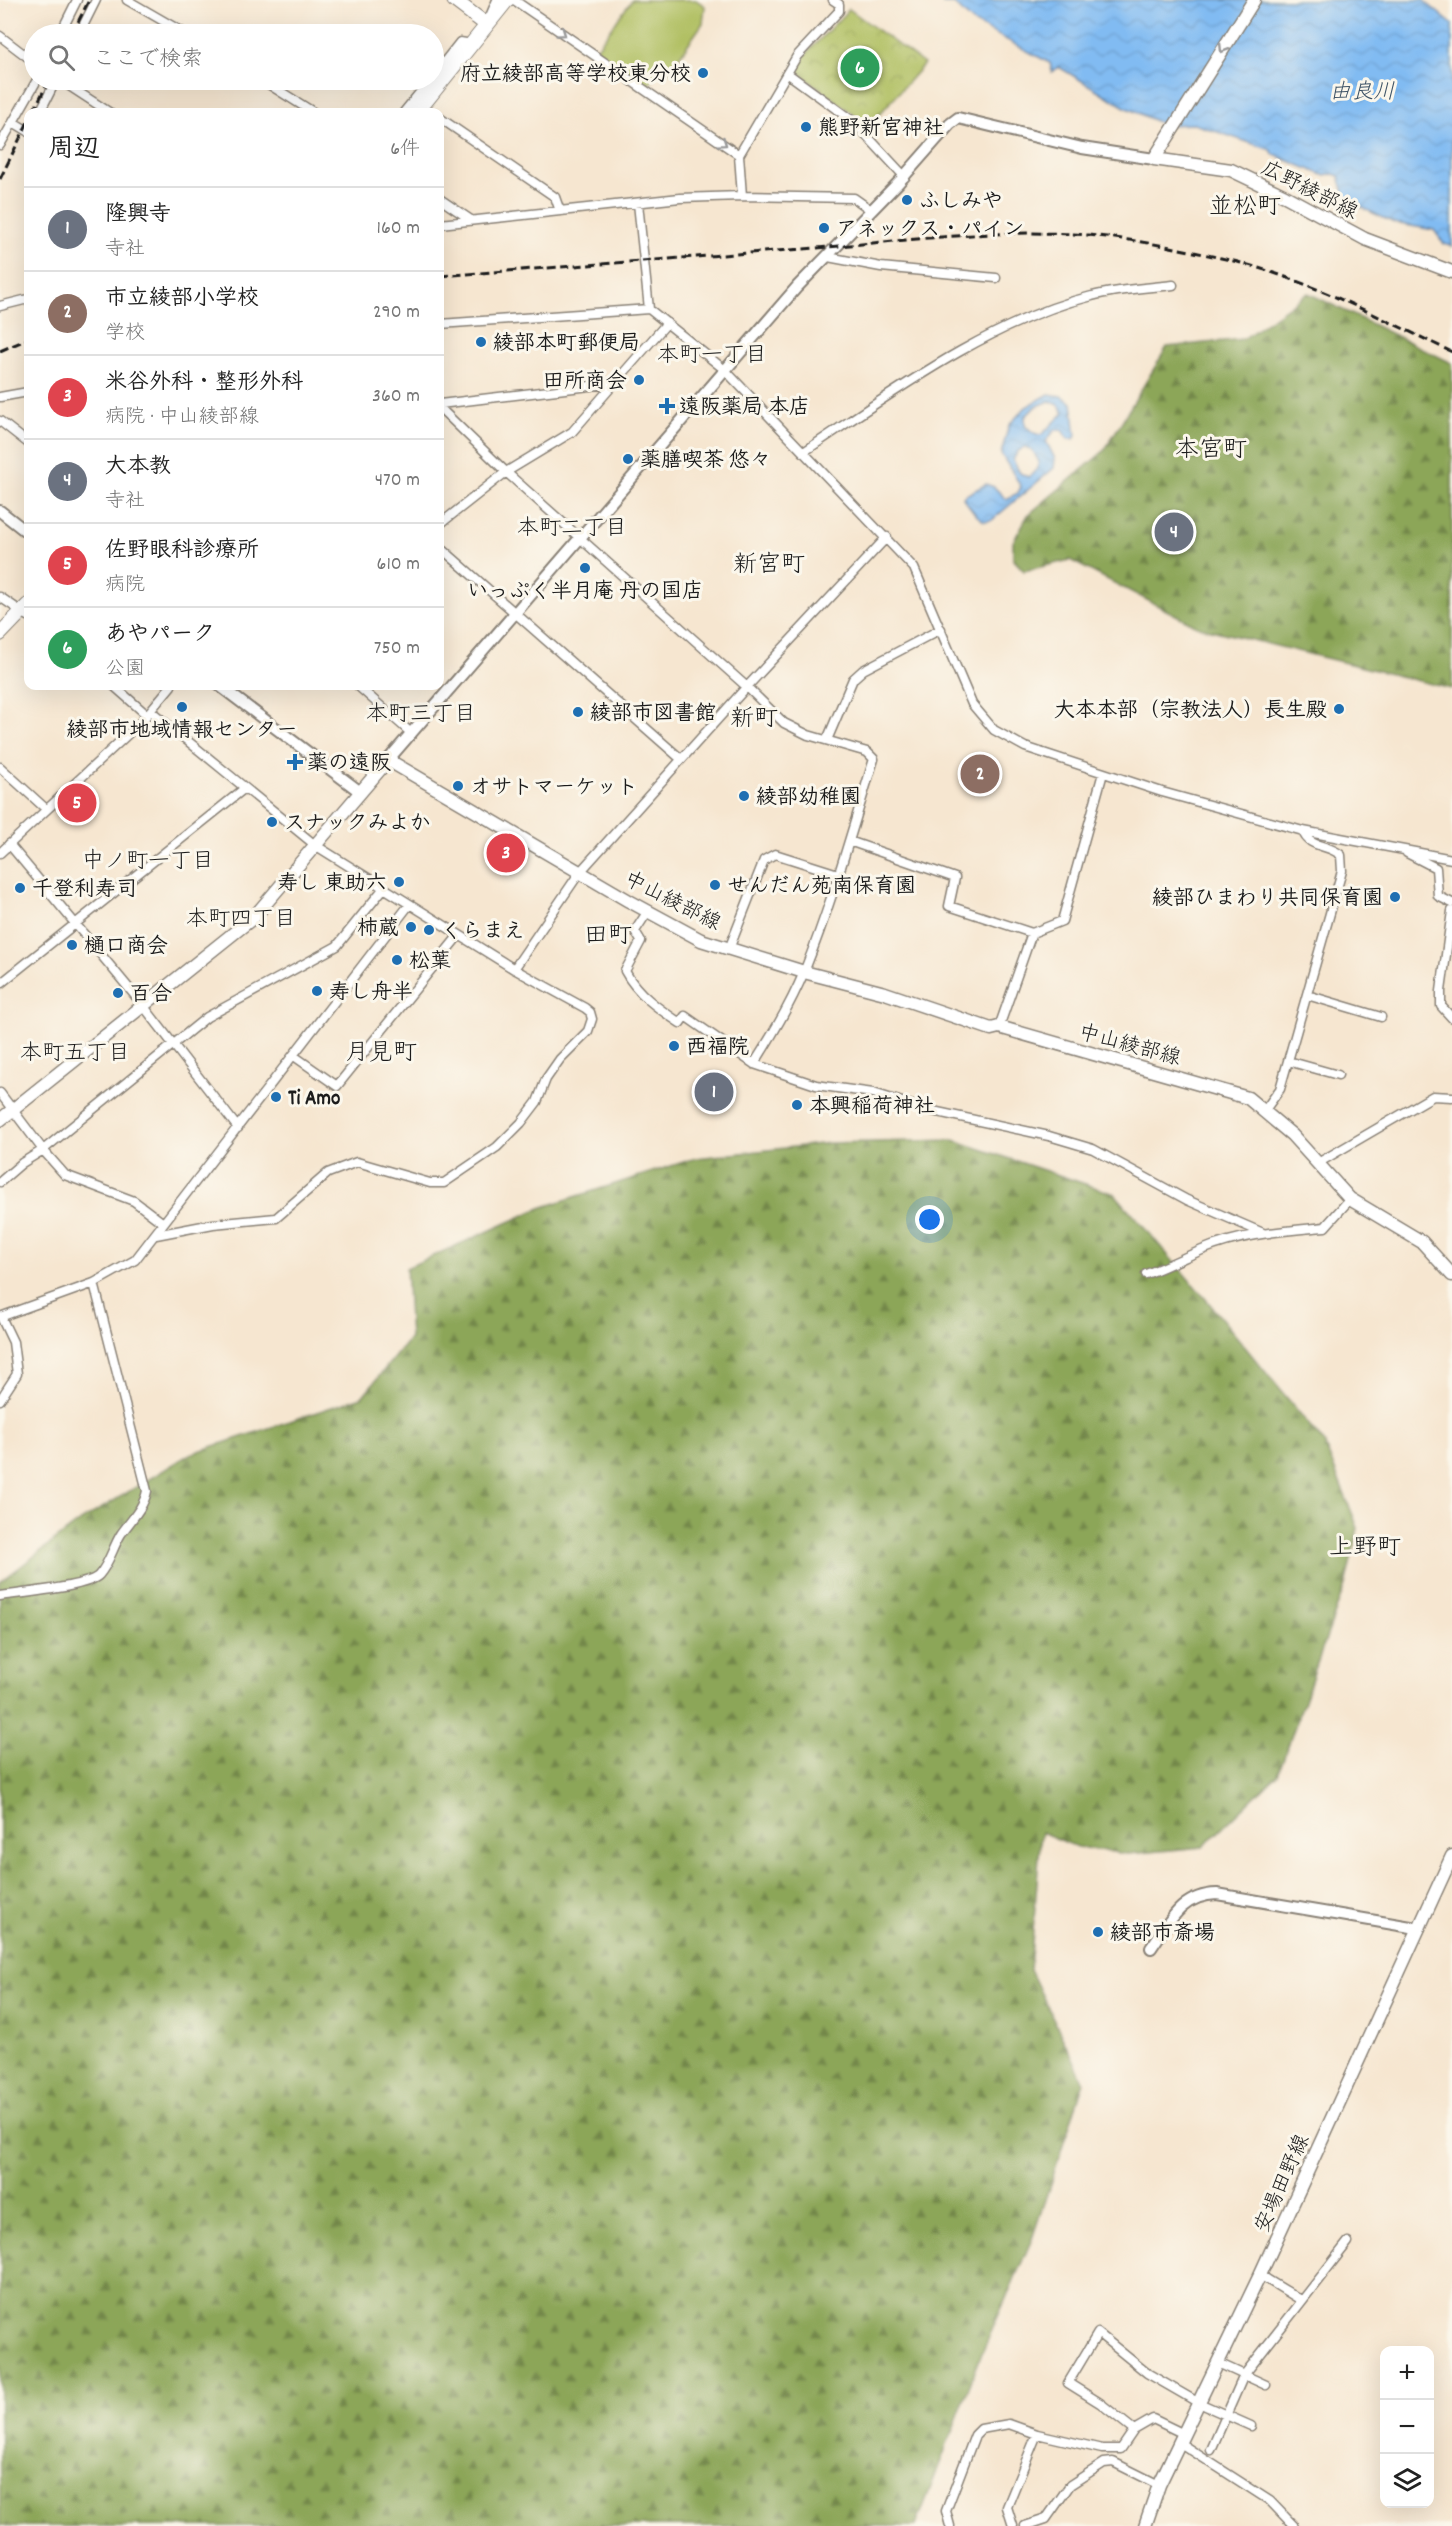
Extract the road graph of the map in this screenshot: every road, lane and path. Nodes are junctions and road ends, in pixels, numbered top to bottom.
1 (77, 0) edge
2 (96, 0) edge
3 (128, 0) edge
4 (454, 0) edge
5 (497, 0) edge
6 (507, 0) edge
7 (514, 0) edge
8 (833, 0) edge
9 (1254, 0) edge
10 (65, 24) edge
11 (84, 24) edge
12 (169, 24) edge
13 (487, 25) junction
14 (0, 36) edge
15 (472, 44) junction
16 (24, 54) edge
17 (444, 62) edge
18 (787, 73) junction
19 (444, 79) edge
20 (31, 90) edge
21 (52, 90) edge
22 (74, 90) edge
23 (278, 90) edge
24 (422, 90) edge
25 (435, 90) edge
26 (42, 108) edge
27 (103, 108) edge
28 (307, 108) edge
29 (407, 108) edge
30 (420, 108) edge
31 (444, 121) edge
32 (13, 122) junction
33 (24, 128) edge
34 (0, 145) edge
35 (739, 155) junction
36 (1154, 159) junction
37 (904, 177) junction
38 (742, 196) junction
39 (444, 202) edge
40 (639, 203) junction
41 (872, 210) junction
42 (560, 211) junction
43 (471, 220) junction
44 (444, 224) edge
45 (828, 257) junction
46 (1452, 272) edge
47 (996, 278) dead end
48 (1173, 285) dead end
49 (24, 300) edge
50 (0, 306) edge
51 (649, 309) junction
52 (667, 323) junction
53 (444, 324) edge
54 (725, 370) junction
55 (615, 383) junction
56 (24, 393) edge
57 (0, 397) edge
58 (444, 405) edge
59 (444, 410) edge
60 (0, 421) edge
61 (24, 440) edge
62 (805, 451) junction
63 (506, 472) junction
64 (0, 512) edge
65 (444, 521) edge
66 (24, 530) edge
67 (580, 537) junction
68 (887, 537) junction
69 (444, 551) edge
70 (0, 597) edge
71 (24, 610) edge
72 (24, 613) edge
73 (514, 613) junction
74 (941, 629) junction
75 (0, 634) edge
76 (747, 687) junction
77 (119, 690) edge
78 (168, 690) edge
79 (225, 690) edge
80 (363, 690) edge
81 (149, 713) junction
82 (411, 733) junction
83 (827, 740) junction
84 (388, 759) junction
85 (681, 759) junction
86 (0, 767) edge
87 (1103, 773) junction
88 (245, 788) junction
89 (359, 791) junction
90 (46, 809) junction
91 (1303, 831) junction
92 (849, 841) junction
93 (9, 844) junction
94 (315, 845) junction
95 (1401, 850) junction
96 (0, 853) edge
97 (1452, 859) edge
98 (580, 872) junction
99 (838, 874) junction
100 (383, 889) junction
101 (1452, 903) edge
102 (409, 905) junction
103 (648, 911) junction
104 (1452, 911) edge
105 (75, 924) junction
106 (1032, 933) junction
107 (459, 935) junction
108 (729, 949) junction
109 (514, 969) junction
110 (804, 972) junction
111 (0, 984) edge
112 (1307, 995) junction
113 (142, 1004) junction
114 (1381, 1017) dead end
115 (1452, 1018) edge
116 (999, 1027) junction
117 (173, 1046) junction
118 (294, 1056) junction
119 (1288, 1061) junction
120 (754, 1064) junction
121 (1338, 1075) dead end
122 (0, 1094) edge
123 (1452, 1097) edge
124 (14, 1110) junction
125 (1265, 1110) junction
126 (0, 1120) edge
127 (238, 1128) junction
128 (43, 1150) junction
129 (1318, 1163) junction
130 (0, 1182) edge
131 (1350, 1199) junction
132 (163, 1223) junction
133 (1263, 1233) junction
134 (156, 1235) junction
135 (1146, 1274) dead end
136 (1452, 1275) edge
137 (94, 1283) junction
138 (1, 1317) edge
139 (0, 1401) edge
140 (0, 1596) edge
141 (1452, 1856) edge
142 (1417, 1928) junction
143 (1151, 1948) dead end
144 (1348, 2242) dead end
145 (1260, 2275) junction
146 (1301, 2300) junction
147 (1218, 2362) junction
148 (1244, 2375) junction
149 (1266, 2385) dead end
150 (1199, 2403) junction
151 (1226, 2415) junction
152 (1251, 2426) dead end
153 (1134, 2430) junction
154 (1037, 2434) junction
155 (1182, 2438) junction
156 (1122, 2449) junction
157 (1211, 2450) dead end
158 (1113, 2463) junction
159 (1160, 2485) junction
160 (950, 2526) edge
161 (1012, 2526) edge
162 (1025, 2526) edge
163 (1145, 2526) edge
164 (1294, 2526) edge

1 - 10 street
2 - 11 street
3 - 12 street
4 - 13 main road
5 - 13 street
6 - 13 main road
7 -> 35 street
8 - 18 street
9 -> 36 main road
13 - 15 main road
14 - 16 street
15 - 17 street
15 - 19 main road
18 - 35 street
18 - 37 street
20 - 32 street
21 - 26 street
22 - 27 street
23 - 28 street
24 - 29 street
25 - 30 main road
31 - 42 street
32 - 33 street
32 - 34 street
35 - 38 street
36 - 37 street
36 - 46 main road, 広野綾部線
37 - 41 street
38 - 40 street
38 - 41 street
39 - 43 street
40 - 42 street
40 - 51 street
41 - 45 street
42 - 43 street
43 - 44 street
45 - 47 street
45 - 54 street
48 - 62 street
49 - 50 street
51 - 52 street
51 - 53 street
52 - 54 street
52 - 55 street
54 - 62 street
54 - 67 street
55 - 58 street
55 - 63 street
56 - 57 street
59 - 63 street
60 - 61 street
62 - 68 street
63 - 65 street
63 - 67 street
64 - 66 street
67 - 73 street
67 - 76 street
68 - 74 street
68 - 76 street
69 - 73 street
70 - 71 street
72 - 75 main road
73 - 82 street
73 - 85 street
74 - 83 street
74 - 87 street
76 - 83 street
76 - 85 street
77 - 81 street
78 - 81 street
79 - 89 street
80 - 82 street
81 - 88 street
81 - 90 street
82 - 84 street
83 - 92 street
84 - 89 main road
84 - 98 main road, 中山綾部線
85 - 98 street
86 - 90 street
87 - 91 street
87 - 106 street
88 - 94 street
88 - 105 street
89 - 94 main road
90 - 93 street
91 - 95 street
91 - 112 street
92 - 99 street
92 - 106 street
93 - 96 street
93 - 105 street
94 - 100 street
94 - 113 main road
95 - 97 street
95 - 101 street
98 - 103 main road, 中山綾部線
98 - 109 street
99 - 108 street
99 - 110 street
100 - 102 street
100 - 117 street
102 - 107 street
102 - 118 street
103 - 108 main road, 中山綾部線
103 - 120 street
104 - 115 street
105 - 111 street
105 - 113 street
106 - 116 street
107 - 109 street
107 - 118 street
108 - 110 main road, 中山綾部線
109 - 134 street
110 - 116 main road, 中山綾部線
110 - 120 street
112 - 114 street
112 - 119 street
113 - 117 street
113 - 124 main road
116 - 125 main road, 中山綾部線
117 - 127 street
117 - 128 street
118 - 127 street
119 - 121 street
119 - 125 street
120 - 133 street
122 - 124 street
123 - 129 street
124 - 126 main road
124 - 128 street
125 - 129 main road, 中山綾部線
127 - 132 street
128 - 130 street
128 - 132 street
129 - 131 main road, 中山綾部線
131 - 133 street
131 - 136 main road, 中山綾部線
132 - 134 street
133 - 135 street
134 - 137 street
137 - 138 street
137 - 140 street
138 - 139 street
141 - 142 main road, 安場田野線
142 - 143 street
142 - 145 main road, 安場田野線
144 - 146 street
145 - 146 street
145 - 147 main road, 安場田野線
146 - 148 street
147 - 148 street
147 - 150 main road, 安場田野線
148 - 149 street
148 - 151 street
150 - 151 street
150 - 153 street
150 - 155 main road, 安場田野線
151 - 152 street
151 - 157 street
153 - 155 street
153 - 156 street
154 - 156 street
154 - 160 street
154 - 161 street
155 - 159 main road, 安場田野線
155 - 164 street
156 - 158 street
158 - 159 street
158 - 162 street
159 - 163 main road, 安場田野線

